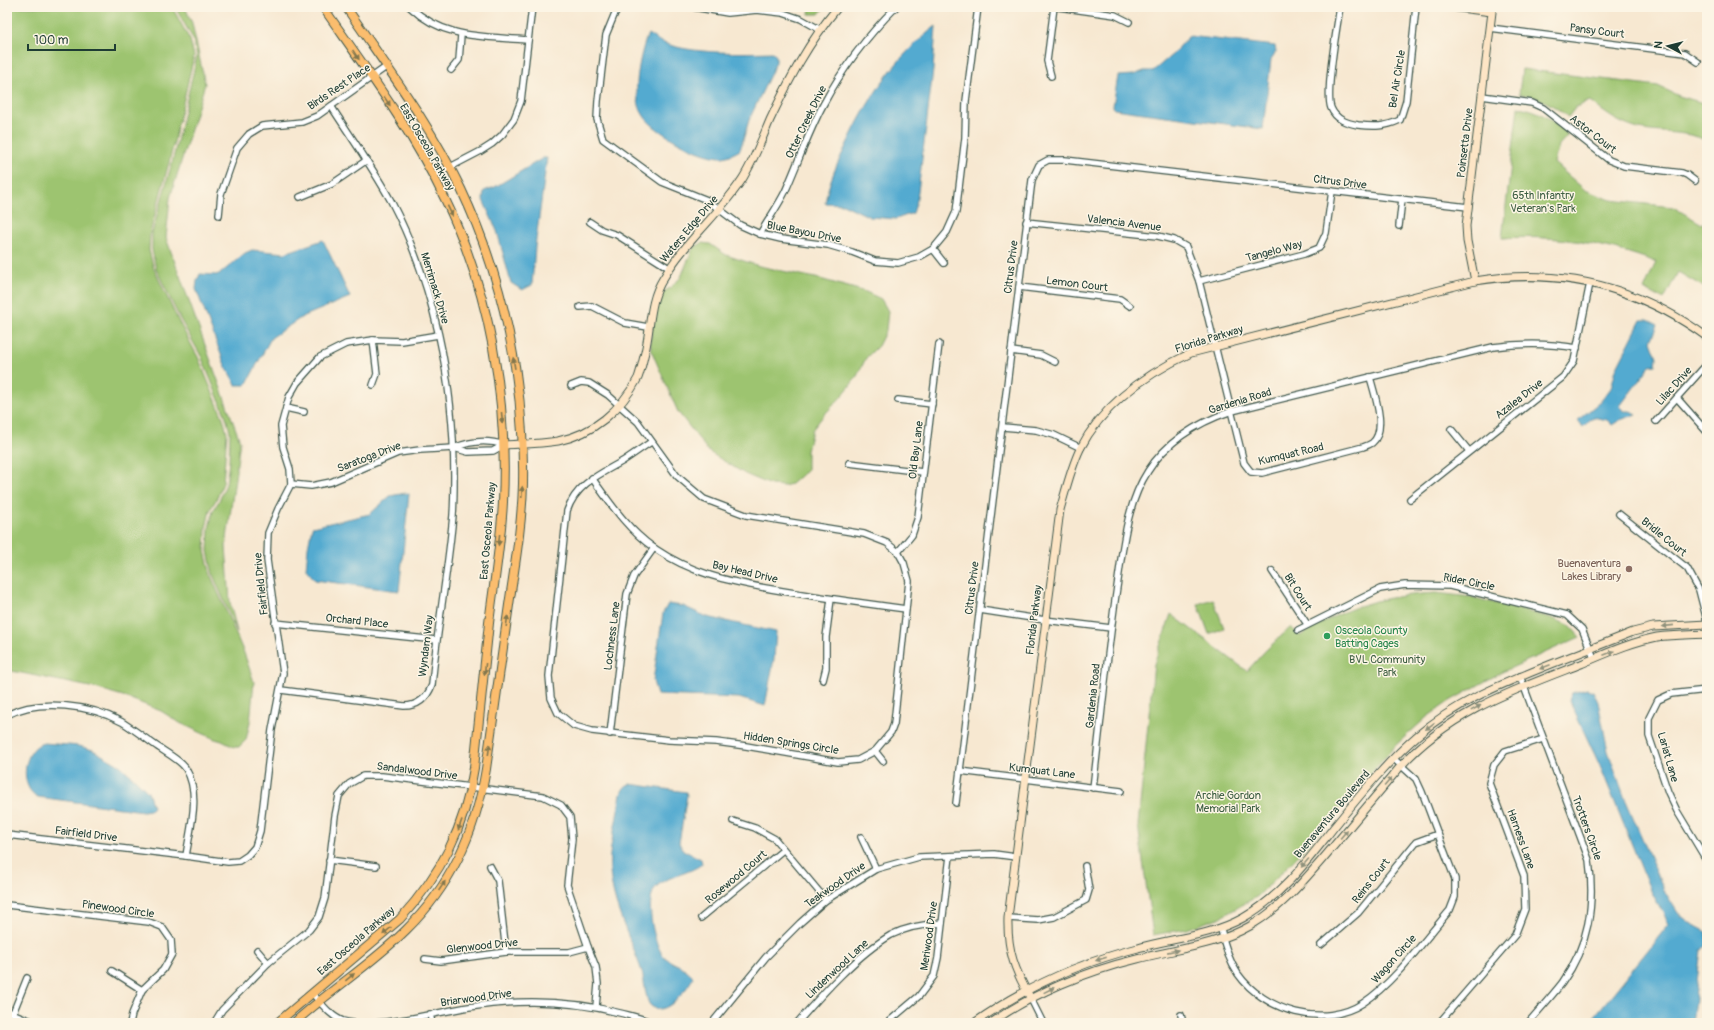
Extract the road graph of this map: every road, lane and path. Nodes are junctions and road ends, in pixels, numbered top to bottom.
1 (323, 7) edge
2 (346, 7) edge
3 (410, 7) edge
4 (532, 7) edge
5 (619, 7) edge
6 (693, 7) edge
7 (838, 7) edge
8 (896, 7) edge
9 (978, 7) edge
10 (1054, 7) edge
11 (1058, 7) edge
12 (1340, 7) edge
13 (1416, 7) edge
14 (1451, 7) edge
15 (1492, 10) edge
16 (1129, 22) dead end
17 (1490, 28) junction
18 (820, 29) junction
19 (461, 35) junction
20 (528, 40) junction
21 (1698, 62) dead end
22 (386, 67) junction
23 (451, 70) dead end
24 (1051, 76) dead end
25 (371, 77) junction
26 (1482, 96) junction
27 (331, 106) junction
28 (367, 160) junction
29 (450, 168) junction
30 (433, 176) junction
31 (1695, 181) dead end
32 (1332, 191) junction
33 (300, 197) dead end
34 (1402, 199) junction
35 (1468, 207) junction
36 (720, 209) junction
37 (218, 214) dead end
38 (590, 222) dead end
39 (1026, 222) junction
40 (1399, 226) dead end
41 (760, 234) junction
42 (934, 249) junction
43 (944, 263) dead end
44 (669, 268) junction
45 (1199, 281) junction
46 (1475, 281) junction
47 (1590, 283) junction
48 (1019, 287) junction
49 (1130, 306) dead end
50 (580, 308) dead end
51 (648, 327) junction
52 (438, 335) junction
53 (1707, 337) edge
54 (373, 340) junction
55 (939, 344) dead end
56 (1216, 346) junction
57 (1577, 348) junction
58 (1011, 351) junction
59 (1055, 362) dead end
60 (1707, 364) edge
61 (1370, 377) junction
62 (372, 385) dead end
63 (571, 386) dead end
64 (1677, 398) junction
65 (898, 400) dead end
66 (932, 404) junction
67 (620, 405) junction
68 (286, 408) junction
69 (1232, 411) junction
70 (304, 412) dead end
71 (1656, 421) dead end
72 (1003, 427) junction
73 (1451, 428) dead end
74 (1707, 432) edge
75 (651, 442) junction
76 (522, 444) junction
77 (504, 445) junction
78 (454, 448) junction
79 (1081, 448) junction
80 (1469, 451) junction
81 (849, 463) dead end
82 (923, 472) junction
83 (592, 478) junction
84 (291, 484) junction
85 (1410, 499) dead end
86 (1619, 514) dead end
87 (654, 548) junction
88 (898, 552) junction
89 (1272, 570) dead end
90 (831, 599) junction
91 (906, 609) junction
92 (980, 610) junction
93 (1045, 620) junction
94 (275, 623) junction
95 (1307, 624) junction
96 (1707, 624) edge
97 (1111, 628) junction
98 (1298, 630) dead end
99 (1707, 631) edge
100 (1707, 634) edge
101 (436, 640) junction
102 (1590, 649) junction
103 (1594, 658) junction
104 (1520, 676) junction
105 (823, 680) dead end
106 (1524, 686) junction
107 (281, 690) junction
108 (1707, 690) edge
109 (7, 715) edge
110 (610, 734) junction
111 (1543, 739) junction
112 (875, 751) junction
113 (1394, 759) junction
114 (883, 761) dead end
115 (1402, 766) junction
116 (960, 771) junction
117 (1025, 779) junction
118 (471, 787) junction
119 (1093, 788) junction
120 (483, 789) junction
121 (1121, 791) dead end
122 (956, 803) dead end
123 (733, 821) dead end
124 (1438, 834) junction
125 (7, 835) edge
126 (861, 837) dead end
127 (783, 850) junction
128 (186, 856) junction
129 (950, 856) junction
130 (1016, 857) junction
131 (329, 860) junction
132 (1707, 861) edge
133 (376, 866) dead end
134 (490, 866) dead end
135 (1085, 866) dead end
136 (876, 869) junction
137 (826, 900) junction
138 (7, 905) edge
139 (701, 918) dead end
140 (1008, 918) junction
141 (942, 923) junction
142 (1221, 929) junction
143 (1223, 939) junction
144 (1321, 945) dead end
145 (588, 947) junction
146 (257, 950) dead end
147 (506, 952) junction
148 (425, 959) dead end
149 (268, 963) junction
150 (112, 971) dead end
151 (27, 978) dead end
152 (142, 990) junction
153 (1026, 990) junction
154 (312, 992) junction
155 (1032, 999) junction
156 (320, 1002) junction
157 (596, 1007) junction
158 (7, 1011) edge
159 (14, 1013) junction
160 (430, 1014) junction
161 (1181, 1015) dead end
162 (36, 1023) edge
163 (130, 1023) edge
164 (214, 1023) edge
165 (277, 1023) edge
166 (294, 1023) edge
167 (432, 1023) edge
168 (652, 1023) edge
169 (712, 1023) edge
170 (797, 1023) edge
171 (886, 1023) edge
172 (974, 1023) edge
173 (991, 1023) edge
174 (1043, 1023) edge
175 (1184, 1023) edge
176 (1439, 1023) edge
177 (1528, 1023) edge

1 -> 25 main road, East Osceola Parkway
2 - 22 main road, East Osceola Parkway
3 - 19 street
4 - 20 street
5 - 36 street, Blue Bayou Drive
6 - 18 street
7 - 18 street, Waters Edge Drive
8 - 41 street, Otter Creek Drive
9 - 42 street, Blue Bayou Drive
10 - 24 street
11 - 16 street
12 - 13 street, Bel Air Circle
14 - 15 street
15 - 17 street, Poinsetta Drive
17 - 21 street, Pansy Court
17 - 26 street, Poinsetta Drive
18 - 36 street, Waters Edge Drive
19 - 20 street
19 - 23 street
20 - 29 street
22 - 25 street, Birds Rest Place
22 - 29 main road, East Osceola Parkway
25 - 27 street, Birds Rest Place
25 -> 30 main road, East Osceola Parkway
26 - 31 street, Astor Court
26 - 35 street, Poinsetta Drive
27 - 28 street, Merrimack Drive
27 - 37 street, Birds Rest Place
28 - 33 street
28 - 52 street, Merrimack Drive
29 - 30 street
76 -> 29 main road, East Osceola Parkway
30 -> 77 main road, East Osceola Parkway
32 - 34 street, Citrus Drive
32 - 39 street, Citrus Drive
32 - 45 street, Tangelo Way
34 - 35 street, Citrus Drive
34 - 40 street
35 - 46 street, Poinsetta Drive
36 - 41 street, Blue Bayou Drive
36 - 44 street, Waters Edge Drive
38 - 44 street
39 - 45 street, Valencia Avenue
39 - 48 street, Citrus Drive
41 - 42 street, Blue Bayou Drive
42 - 43 street
44 - 51 street, Waters Edge Drive
45 - 56 street, Valencia Avenue
46 - 47 street, Florida Parkway
46 - 56 street, Florida Parkway
47 - 53 street, Florida Parkway
47 - 57 street, Azalea Drive
48 - 49 street, Lemon Court
48 - 58 street, Citrus Drive
50 - 51 street
51 - 67 street, Waters Edge Drive
52 - 54 street
52 - 78 street, Merrimack Drive
54 - 62 street
54 - 68 street
55 - 66 street, Old Bay Lane
56 - 69 street, Kumquat Road
56 - 79 street, Florida Parkway
57 - 61 street, Gardenia Road
57 - 80 street, Azalea Drive
58 - 59 street
58 - 72 street, Citrus Drive
60 - 64 street, Lilac Drive
61 - 69 street, Gardenia Road
61 - 69 street, Kumquat Road
63 - 67 street
64 - 71 street, Lilac Drive
64 - 74 street
65 - 66 street
66 - 82 street, Old Bay Lane
67 - 75 street
67 - 76 street, Waters Edge Drive
68 - 70 street
68 - 84 street
69 - 97 street, Gardenia Road
72 - 79 street
72 - 92 street, Citrus Drive
73 - 80 street
75 - 83 street, Hidden Springs Circle
75 - 88 street
76 - 77 street, Waters Edge Drive
120 -> 76 main road, East Osceola Parkway
77 - 78 street, Waters Edge Drive
77 - 78 street, Waters Edge Drive
77 -> 118 main road, East Osceola Parkway
78 - 84 street, Saratoga Drive
78 - 101 street, Wyndam Way
79 - 93 street, Florida Parkway
80 - 85 street, Azalea Drive
81 - 82 street
82 - 88 street, Old Bay Lane
83 - 87 street, Bay Head Drive
83 - 110 street, Hidden Springs Circle
84 - 94 street, Fairfield Drive
86 - 96 street, Bridle Court
87 - 90 street, Bay Head Drive
87 - 110 street, Lochness Lane
88 - 91 street, Hidden Springs Circle
89 - 95 street, Bit Court
90 - 91 street, Bay Head Drive
90 - 105 street
91 - 112 street, Hidden Springs Circle
92 - 93 street
92 - 116 street, Citrus Drive
93 - 97 street
93 - 117 street, Florida Parkway
94 - 101 street, Orchard Place
94 - 107 street, Fairfield Drive
95 - 98 street, Rider Circle
95 - 102 street, Rider Circle
96 - 99 street, Bridle Court
96 -> 102 street, Buenaventura Boulevard
97 - 119 street, Gardenia Road
103 -> 100 street, Buenaventura Boulevard
101 - 107 street, Wyndam Way
102 - 103 street, Rider Circle
102 -> 104 street, Buenaventura Boulevard
103 - 106 street, Buenaventura Boulevard
104 - 106 street, Trotters Circle
104 -> 113 street, Buenaventura Boulevard
106 - 111 street, Trotters Circle
115 -> 106 street, Buenaventura Boulevard
107 - 128 street, Fairfield Drive
108 - 132 street, Lariat Lane
109 - 128 street
110 - 112 street, Hidden Springs Circle
111 - 176 street, Harness Lane
111 - 177 street, Trotters Circle
112 - 114 street
113 - 115 street, Wagon Circle
113 -> 142 street, Buenaventura Boulevard
115 - 124 street, Wagon Circle
143 -> 115 street, Buenaventura Boulevard
116 - 117 street, Kumquat Lane
116 - 122 street, Citrus Drive
117 - 119 street, Kumquat Lane
117 - 130 street, Florida Parkway
118 - 120 street, Sandalwood Drive
118 - 131 street, Sandalwood Drive
118 -> 154 main road, East Osceola Parkway
119 - 121 street, Kumquat Lane
120 - 145 street, Sandalwood Drive
156 -> 120 main road, East Osceola Parkway
123 - 127 street
124 - 143 street, Wagon Circle
124 - 144 street, Reins Court
125 - 128 street, Fairfield Drive
126 - 136 street
127 - 137 street
127 - 139 street, Rosewood Court
129 - 130 street, Teakwood Drive
129 - 136 street, Teakwood Drive
129 - 141 street, Meriwood Drive
130 - 140 street, Florida Parkway
131 - 133 street
131 - 149 street, Sandalwood Drive
134 - 147 street
135 - 140 street
136 - 137 street, Teakwood Drive
137 - 169 street, Teakwood Drive
138 - 152 street, Pinewood Circle
140 - 153 street, Florida Parkway
141 - 170 street, Lindenwood Lane
141 - 171 street, Meriwood Drive
142 - 143 street, Wagon Circle
142 -> 153 street, Buenaventura Boulevard
155 -> 143 street, Buenaventura Boulevard
145 - 147 street, Glenwood Drive
145 - 157 street, Sandalwood Drive
146 - 149 street
147 - 148 street, Glenwood Drive
149 - 164 street, Sandalwood Drive
150 - 152 street
151 - 159 street
152 - 163 street, Pinewood Circle
153 - 155 street, Florida Parkway
153 - 172 street, Buenaventura Boulevard
154 - 156 street, Briarwood Drive
154 - 165 main road, East Osceola Parkway
155 - 173 street, Buenaventura Boulevard
155 - 174 street
156 - 160 street, Briarwood Drive
156 - 166 main road, East Osceola Parkway
157 - 160 street, Briarwood Drive
157 - 168 street, Briarwood Drive
158 - 159 street
159 - 162 street
160 - 167 street
161 - 175 street

